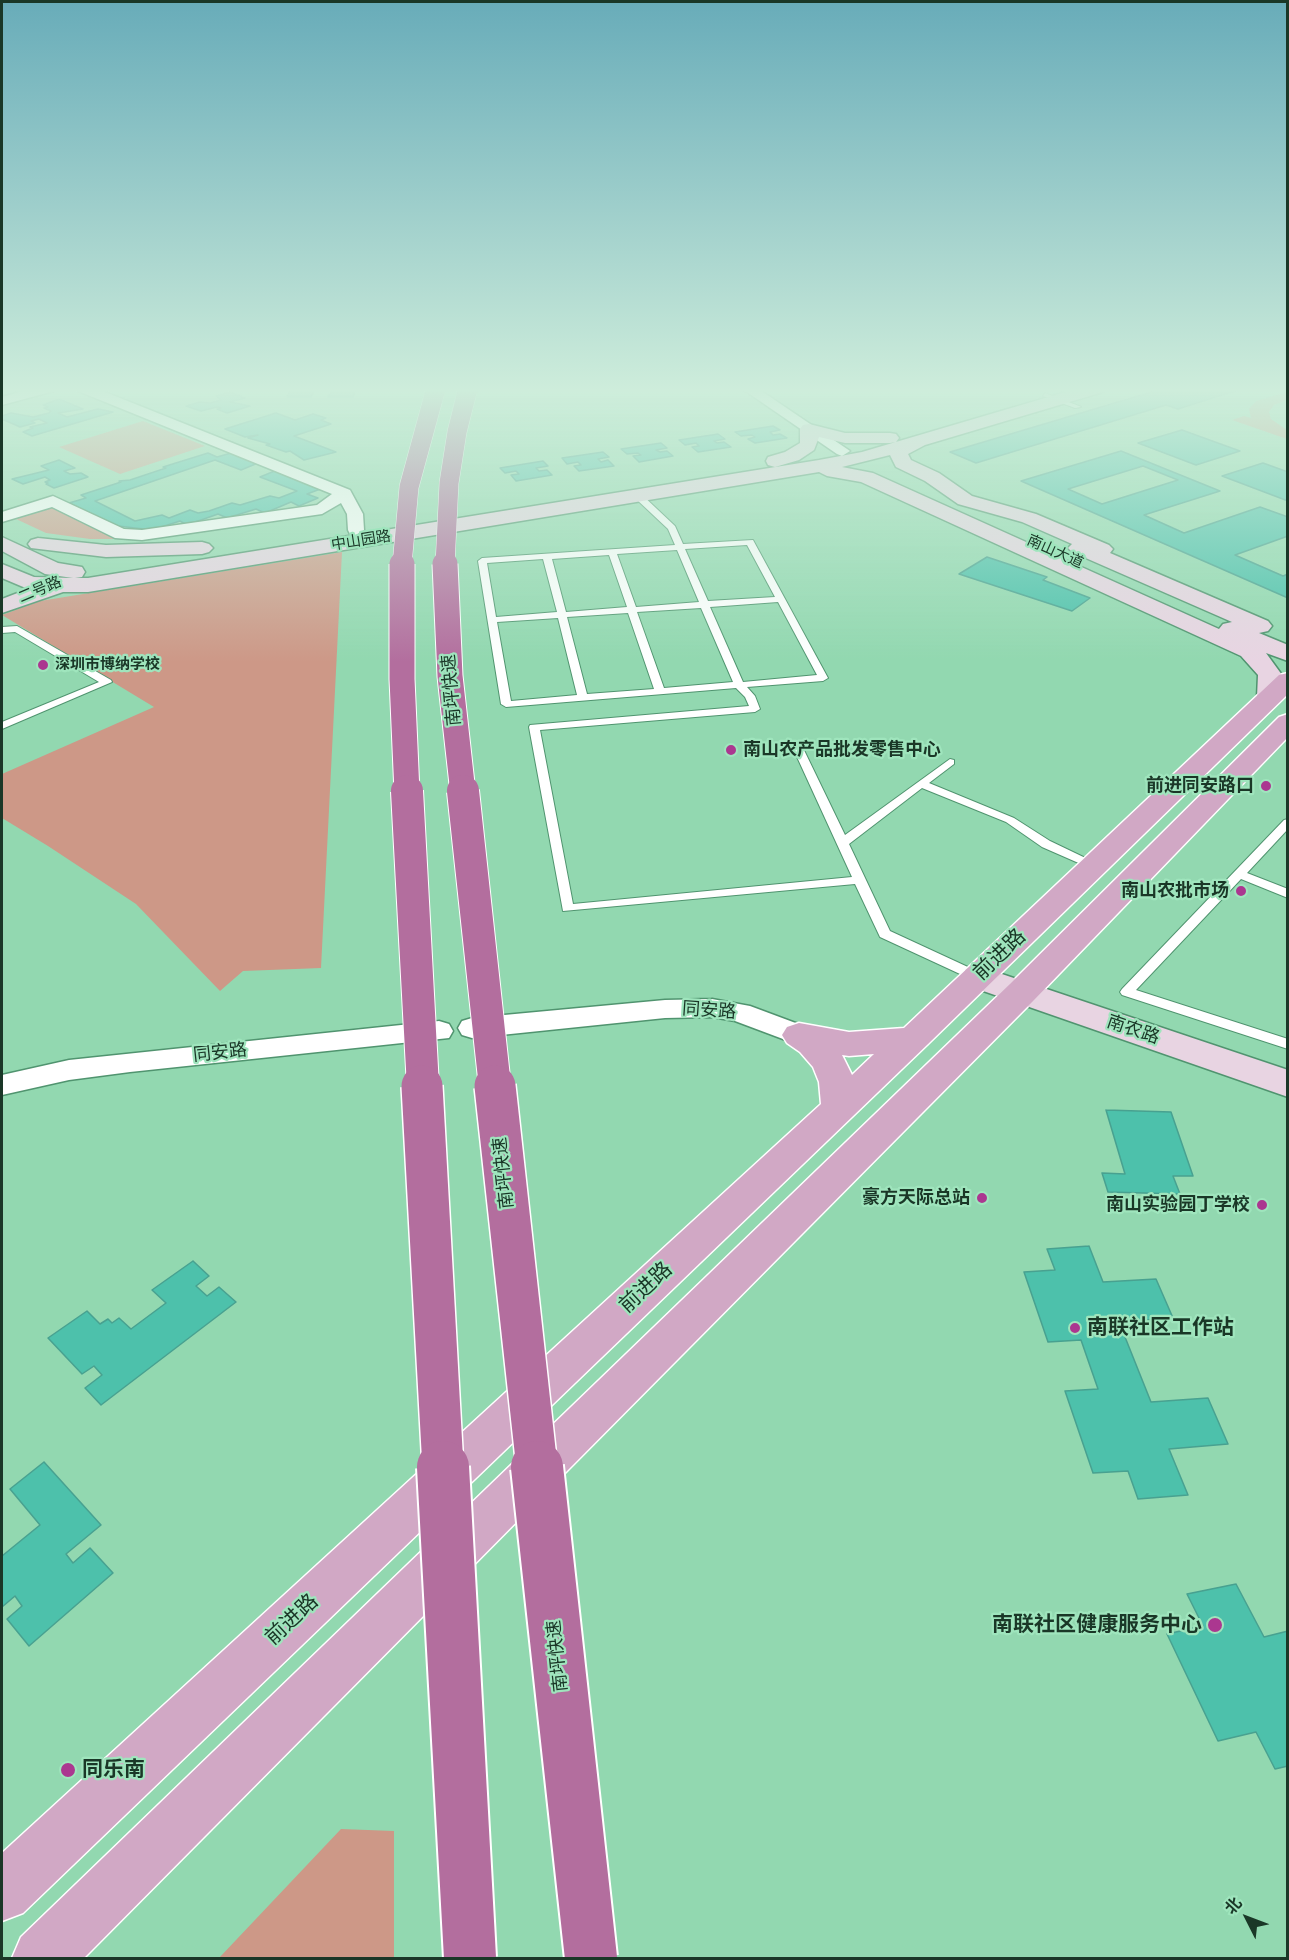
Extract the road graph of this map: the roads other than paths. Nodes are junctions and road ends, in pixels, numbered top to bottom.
1 (310, 479) edge
2 (411, 479) edge
3 (450, 479) edge
4 (692, 479) edge
5 (715, 479) edge
6 (871, 479) edge
7 (904, 479) edge
8 (935, 479) edge
9 (938, 479) edge
10 (344, 493) junction
11 (638, 495) junction
12 (926, 504) junction
13 (969, 508) junction
14 (2, 517) edge
15 (1029, 518) junction
16 (356, 530) junction
17 (2, 536) edge
18 (308, 538) junction
19 (1009, 541) junction
20 (2, 543) edge
21 (680, 547) junction
22 (612, 551) junction
23 (547, 556) junction
24 (2, 570) edge
25 (76, 572) junction
26 (56, 586) junction
27 (780, 599) junction
28 (1200, 600) junction
29 (704, 604) junction
30 (2, 606) edge
31 (632, 610) junction
32 (1165, 612) junction
33 (1252, 613) junction
34 (562, 615) junction
35 (492, 620) junction
36 (1216, 623) junction
37 (2, 630) edge
38 (1280, 630) edge
39 (1249, 651) junction
40 (1287, 654) edge
41 (739, 685) junction
42 (660, 692) junction
43 (583, 698) junction
44 (1280, 714) edge
45 (2, 726) edge
46 (797, 746) dead end
47 (950, 762) dead end
48 (921, 784) junction
49 (1287, 822) edge
50 (843, 843) junction
51 (1094, 865) junction
52 (1238, 874) junction
53 (860, 880) junction
54 (1287, 894) edge
55 (978, 977) junction
56 (1022, 992) junction
57 (472, 1028) dead end
58 (439, 1031) dead end
59 (799, 1035) junction
60 (916, 1036) junction
61 (1287, 1044) edge
62 (2, 1084) edge
63 (1287, 1084) edge
64 (839, 1107) junction
65 (474, 1848) dead end
66 (2, 1892) edge
67 (42, 1959) edge
68 (470, 1959) edge
69 (481, 1959) edge
70 (591, 1959) edge

1 - 10 street
2 - 68 highway, bridge
3 - 70 highway, 南坪快速, bridge
4 - 16 main road, 中山园路
5 - 11 main road, 中山园路
6 - 12 main road
7 - 13 main road, 南山大道
8 - 13 main road
9 - 15 main road
10 - 14 street
10 - 16 street
11 - 21 lane
11 - 26 main road, 中山园路
12 - 13 main road
12 - 19 main road
13 - 15 main road
13 - 19 main road
13 - 28 main road, 南山大道
13 - 36 main road, 南山大道
15 - 33 main road
16 - 18 main road, 中山园路
17 - 18 main road
18 - 25 main road, 中山园路
19 - 32 main road
20 - 25 main road, 中山园路
21 - 22 lane
21 - 27 lane
21 - 29 lane
22 - 23 lane
22 - 31 lane
23 - 34 lane
23 - 35 lane
24 - 26 main road, 中山园路
25 - 26 main road, 二号路
26 - 30 main road, 二号路
27 - 29 lane
27 - 41 lane
28 - 33 main road
28 - 38 main road, 南山大道
29 - 31 lane
29 - 41 lane
31 - 34 lane
31 - 42 lane
32 - 36 main road
32 - 39 main road
33 - 38 main road
34 - 35 lane
34 - 43 lane
35 - 43 lane
36 - 39 main road
36 - 40 main road, 南山大道
37 - 45 lane
39 - 44 main road
41 - 42 lane
41 - 53 lane
42 - 43 lane
44 - 51 main road, 前进路
44 - 56 main road
46 - 50 lane
47 - 48 lane
48 - 50 lane
48 - 51 lane
49 - 52 lane
50 - 53 lane
51 - 55 main road, 前进路
52 - 54 lane
52 - 61 lane
53 - 55 lane
55 - 56 main road, 南农路
55 - 60 main road, 前进路
56 - 63 main road, 南农路
56 - 67 main road
57 - 59 street, 同安路
58 - 62 street, 同安路
59 - 60 main road
59 - 64 main road
60 - 64 main road, 前进路
64 - 66 main road, 前进路
65 - 69 street

